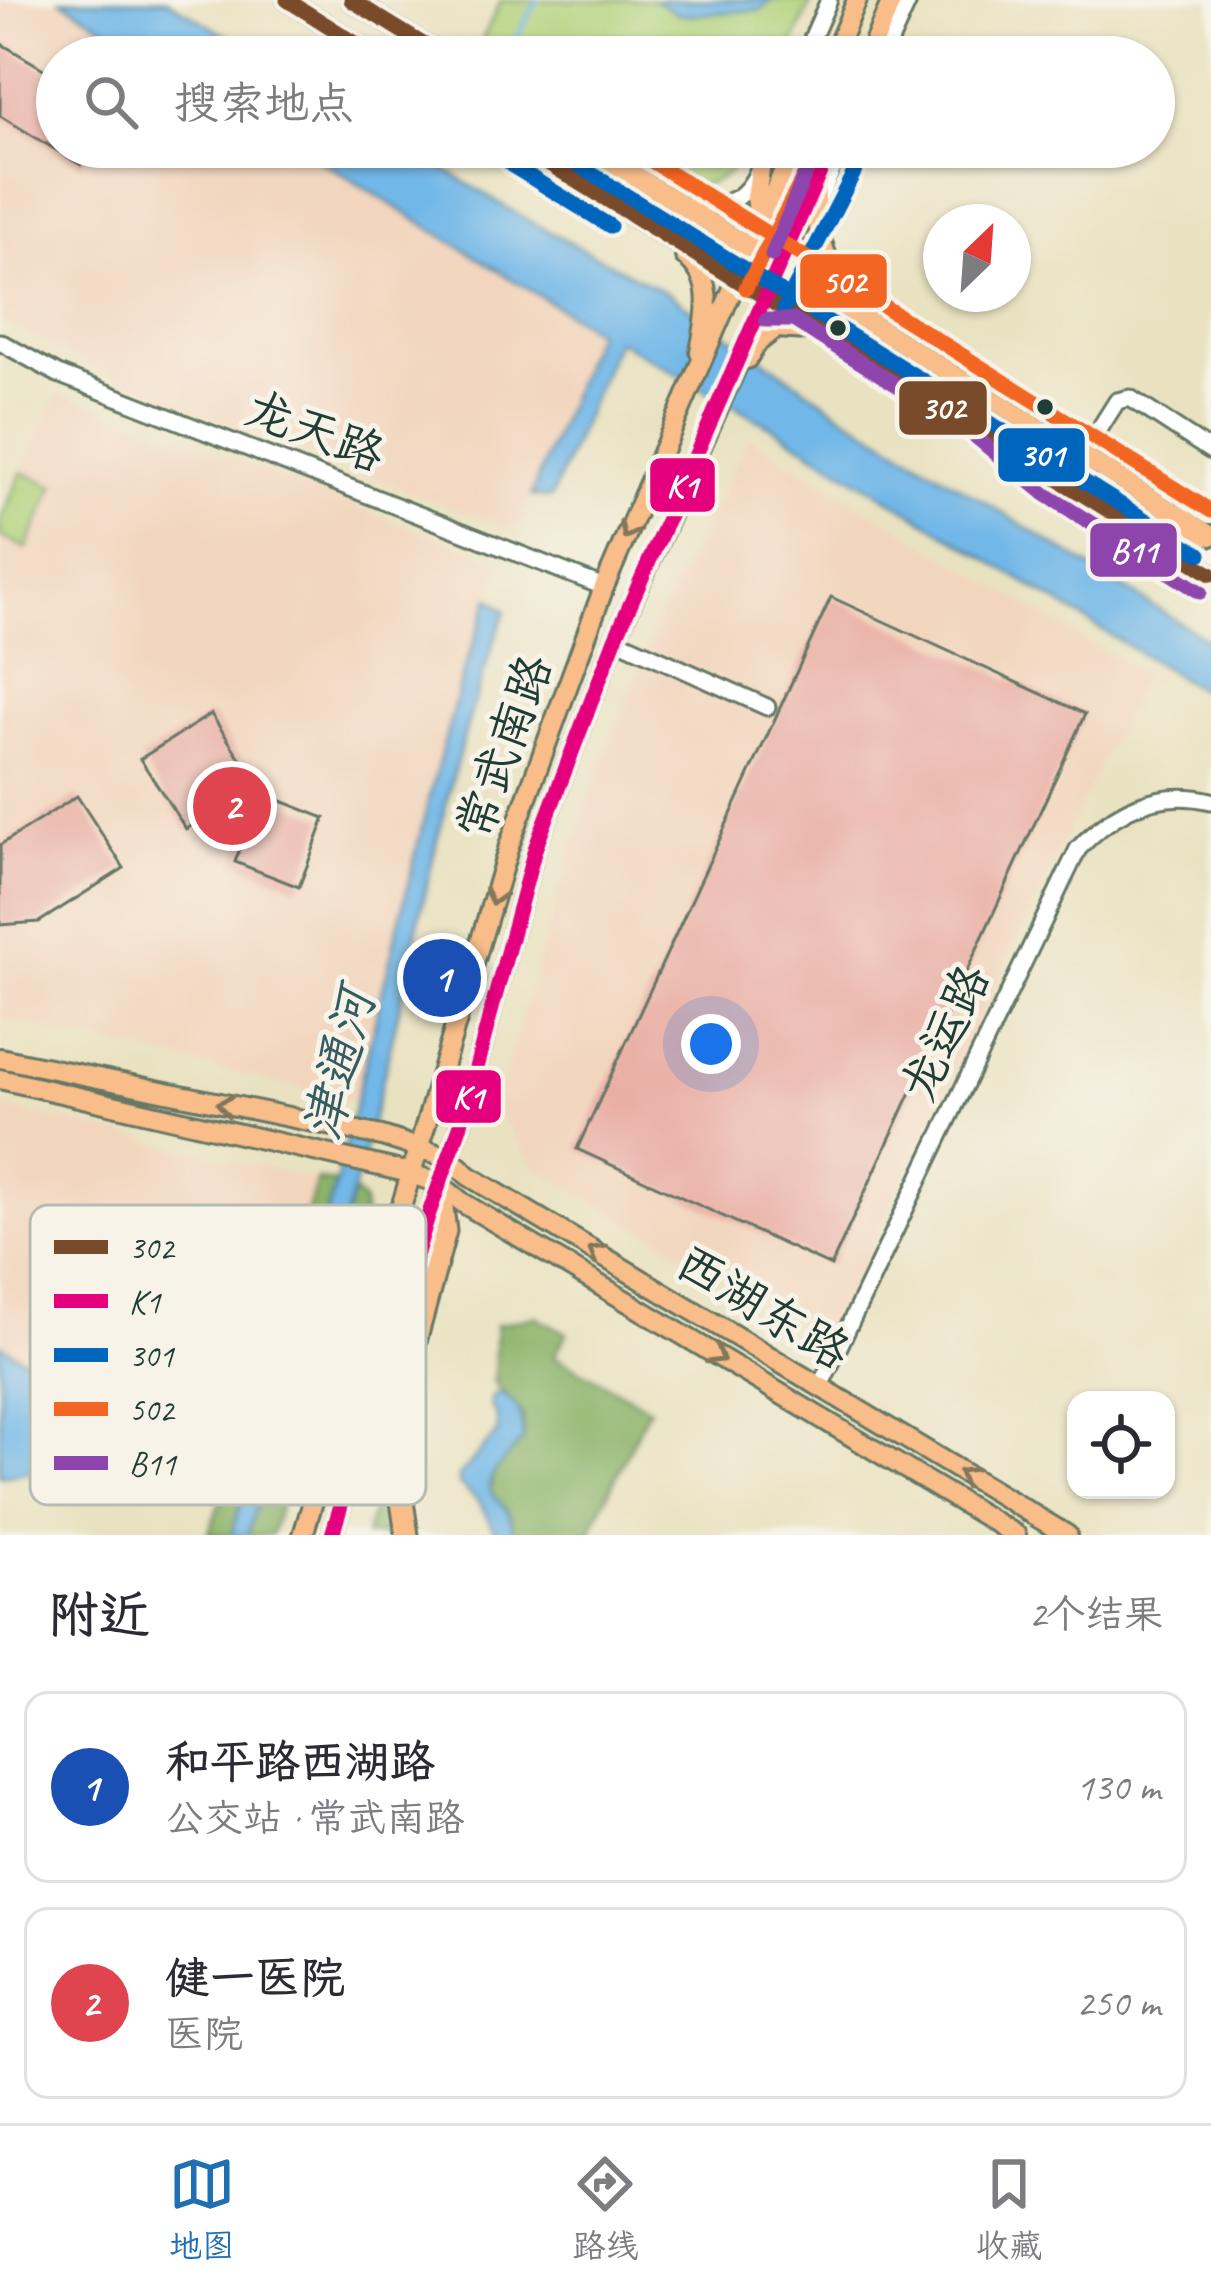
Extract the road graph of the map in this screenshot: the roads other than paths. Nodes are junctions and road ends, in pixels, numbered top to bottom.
1 (287, 0) edge
2 (351, 0) edge
3 (829, 0) edge
4 (857, 0) edge
5 (892, 0) edge
6 (909, 0) edge
7 (344, 36) edge
8 (410, 36) edge
9 (813, 36) edge
10 (842, 36) edge
11 (877, 36) edge
12 (893, 36) edge
13 (556, 168) edge
14 (623, 168) edge
15 (785, 168) edge
16 (822, 168) edge
17 (833, 168) edge
18 (760, 170) joint
19 (817, 178) junction
20 (685, 206) junction
21 (815, 206) junction
22 (761, 227) junction
23 (652, 228) junction
24 (753, 247) junction
25 (782, 265) junction
26 (738, 282) junction
27 (766, 299) junction
28 (714, 315) junction
29 (886, 332) junction
30 (823, 335) junction
31 (753, 340) junction
32 (0, 342) edge
33 (1211, 451) edge
34 (1083, 455) junction
35 (1056, 476) junction
36 (1211, 536) edge
37 (1211, 574) edge
38 (604, 587) junction
39 (615, 639) junction
40 (767, 707) dead end
41 (1211, 801) edge
42 (0, 1058) edge
43 (0, 1079) edge
44 (420, 1147) junction
45 (449, 1158) junction
46 (410, 1173) junction
47 (439, 1184) junction
48 (401, 1205) edge
49 (426, 1227) edge
50 (426, 1303) edge
51 (820, 1386) junction
52 (312, 1505) edge
53 (341, 1505) edge
54 (403, 1505) edge
55 (303, 1535) edge
56 (332, 1535) edge
57 (407, 1535) edge
58 (1016, 1535) edge
59 (1066, 1535) edge

1 - 7 main road
2 - 8 main road
3 - 9 street
4 - 10 main road
5 - 11 main road
6 - 12 street
13 - 23 main road
14 - 20 main road
15 - 22 main road
16 - 19 main road
17 - 21 street
18 - 20 street
18 - 22 main road
19 - 21 main road
19 - 25 main road
20 - 24 main road
21 - 25 street
21 - 29 main road
22 - 24 main road
23 - 26 main road
23 - 28 main road
24 - 25 main road
24 - 26 main road
25 - 27 main road
25 - 29 main road
26 - 27 main road
26 - 28 main road
27 - 30 main road
27 - 31 main road
27 - 35 street
28 -> 38 main road, 常武南路
29 - 34 main road
30 - 31 main road
30 - 35 main road
31 - 39 main road, 常武南路
32 - 38 street, 龙天路
33 - 34 street
34 - 36 main road
35 - 37 main road
38 -> 44 main road, 常武南路
39 - 40 street
39 - 45 main road, 常武南路
41 - 51 street, 龙运路
44 -> 42 main road, 西湖东路
43 - 46 main road, 西湖东路
44 - 45 main road, 西湖东路
44 - 46 main road, 常武南路
45 - 47 main road, 常武南路
51 -> 45 main road, 西湖东路
46 - 47 main road, 西湖东路
46 - 48 main road
47 - 49 main road, 常武南路
47 - 50 highway
47 -> 58 main road, 西湖东路
59 -> 51 main road, 西湖东路
52 - 55 main road
53 - 56 main road, 常武南路
54 - 57 highway

